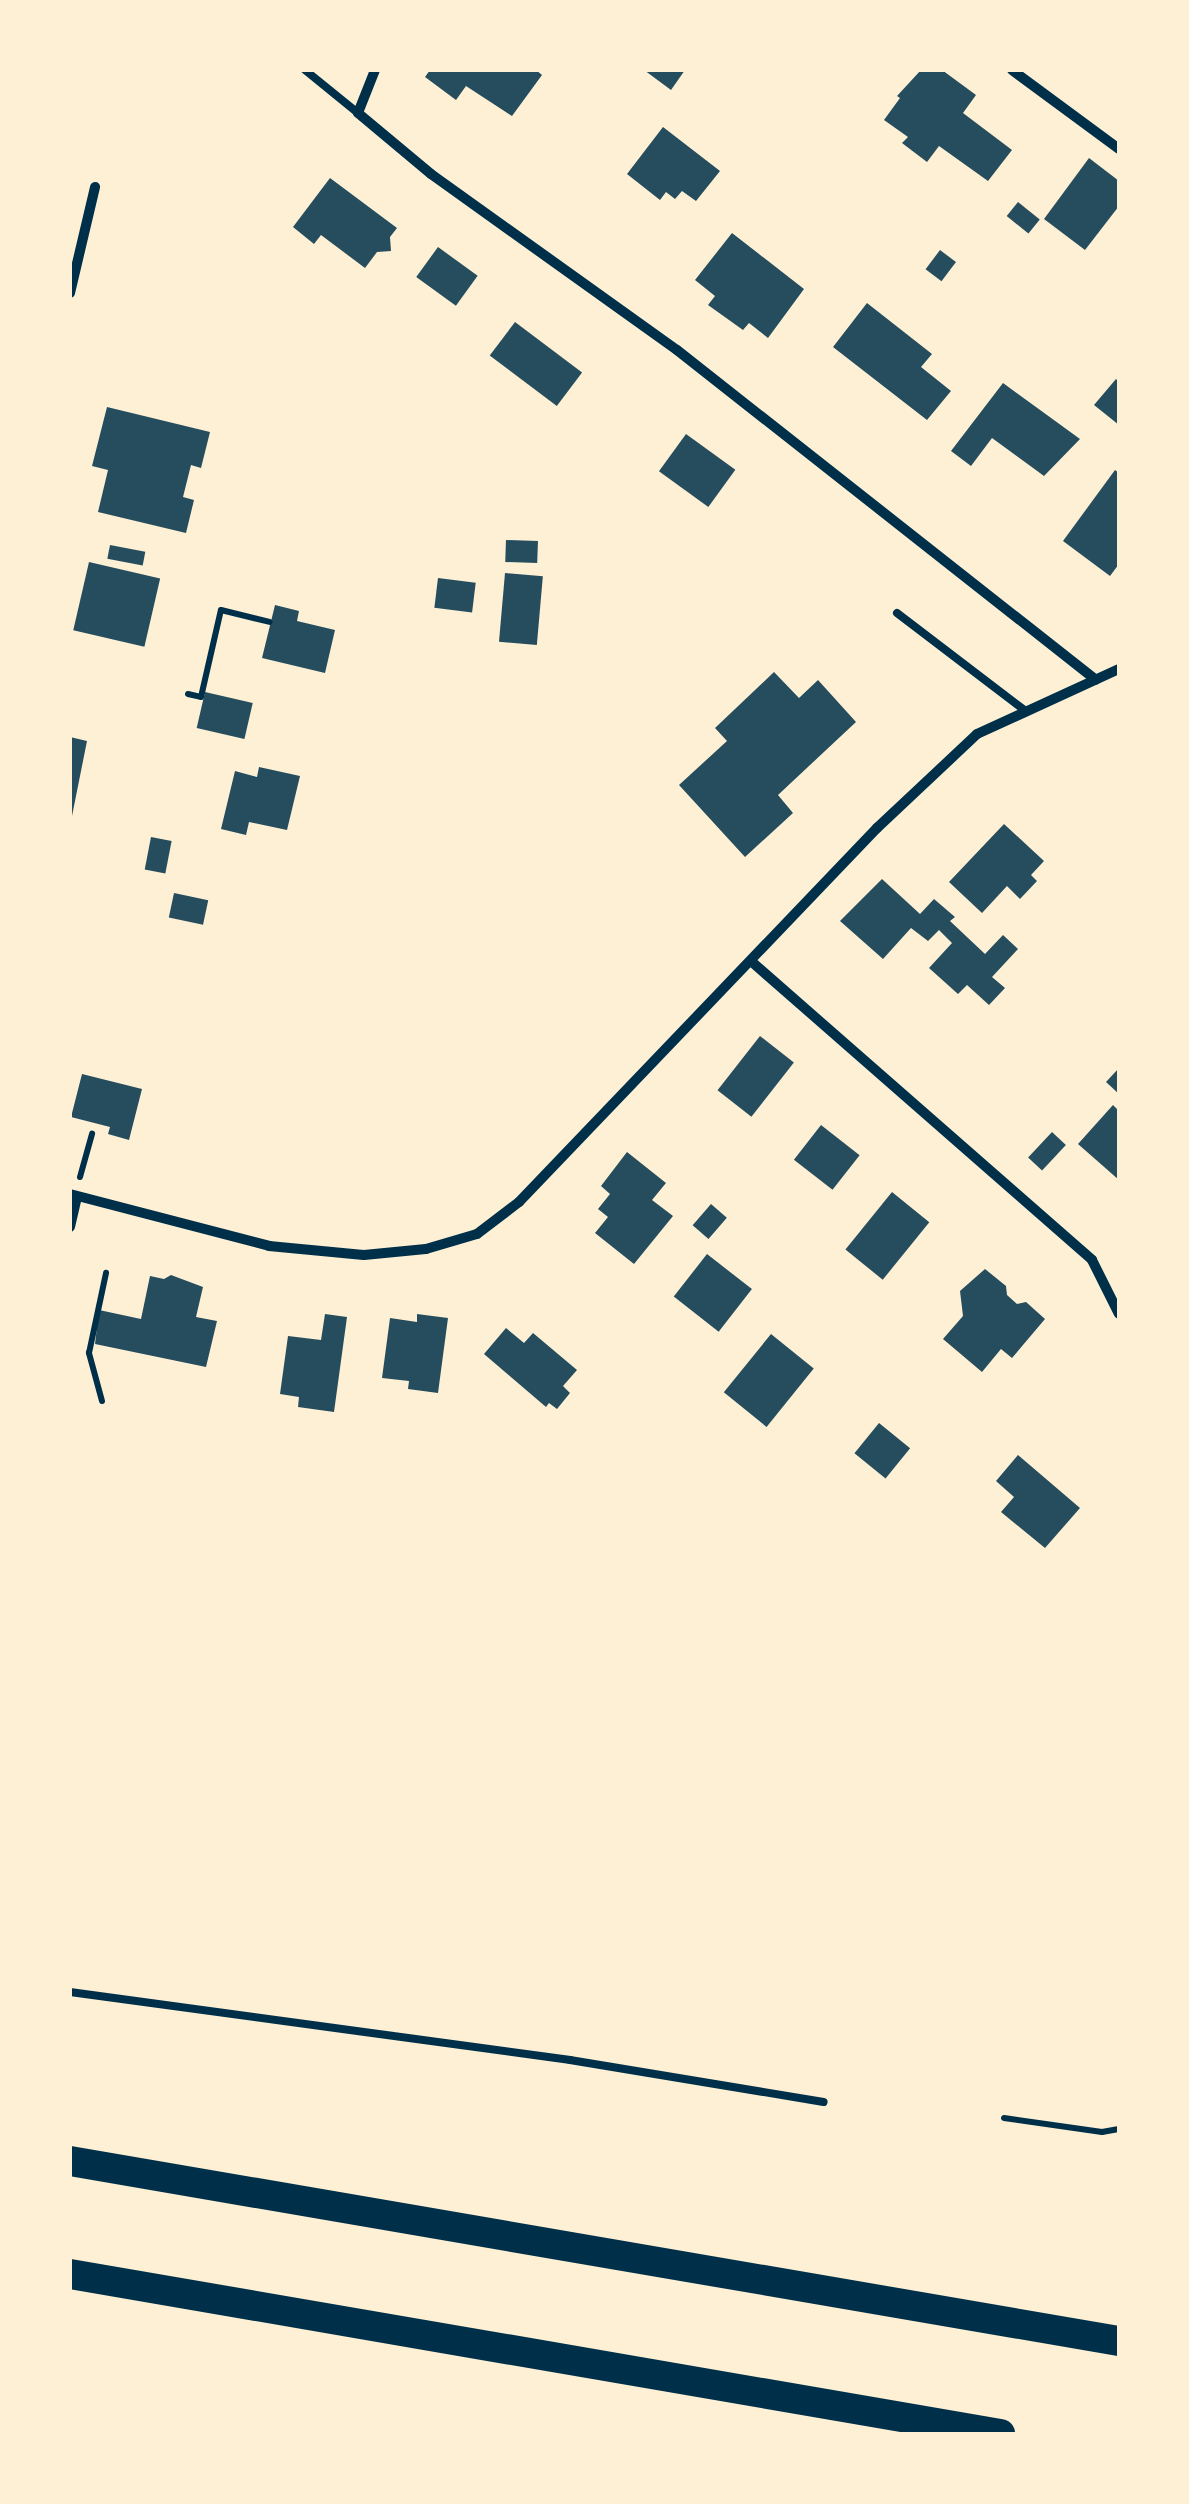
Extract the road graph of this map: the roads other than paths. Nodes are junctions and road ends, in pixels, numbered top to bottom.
1 (306, 70) edge
2 (375, 70) edge
3 (1012, 70) edge
4 (358, 113) junction
5 (1119, 149) edge
6 (95, 187) dead end
7 (70, 293) edge
8 (898, 614) dead end
9 (1119, 670) edge
10 (1096, 680) junction
11 (1027, 712) junction
12 (752, 962) junction
13 (73, 1196) edge
14 (70, 1226) edge
15 (1119, 1314) edge
16 (70, 1992) edge
17 (824, 2102) dead end
18 (70, 2161) edge
19 (70, 2274) edge
20 (1119, 2342) edge
21 (1000, 2434) edge

1 - 4 lane
2 - 4 street
3 - 5 street
4 - 10 street
6 - 7 street
8 - 11 lane
9 - 10 street
10 - 11 street
11 - 12 street
12 - 13 street
12 - 15 street
13 - 14 street
16 - 17 lane
18 - 20 highway
19 - 21 highway

